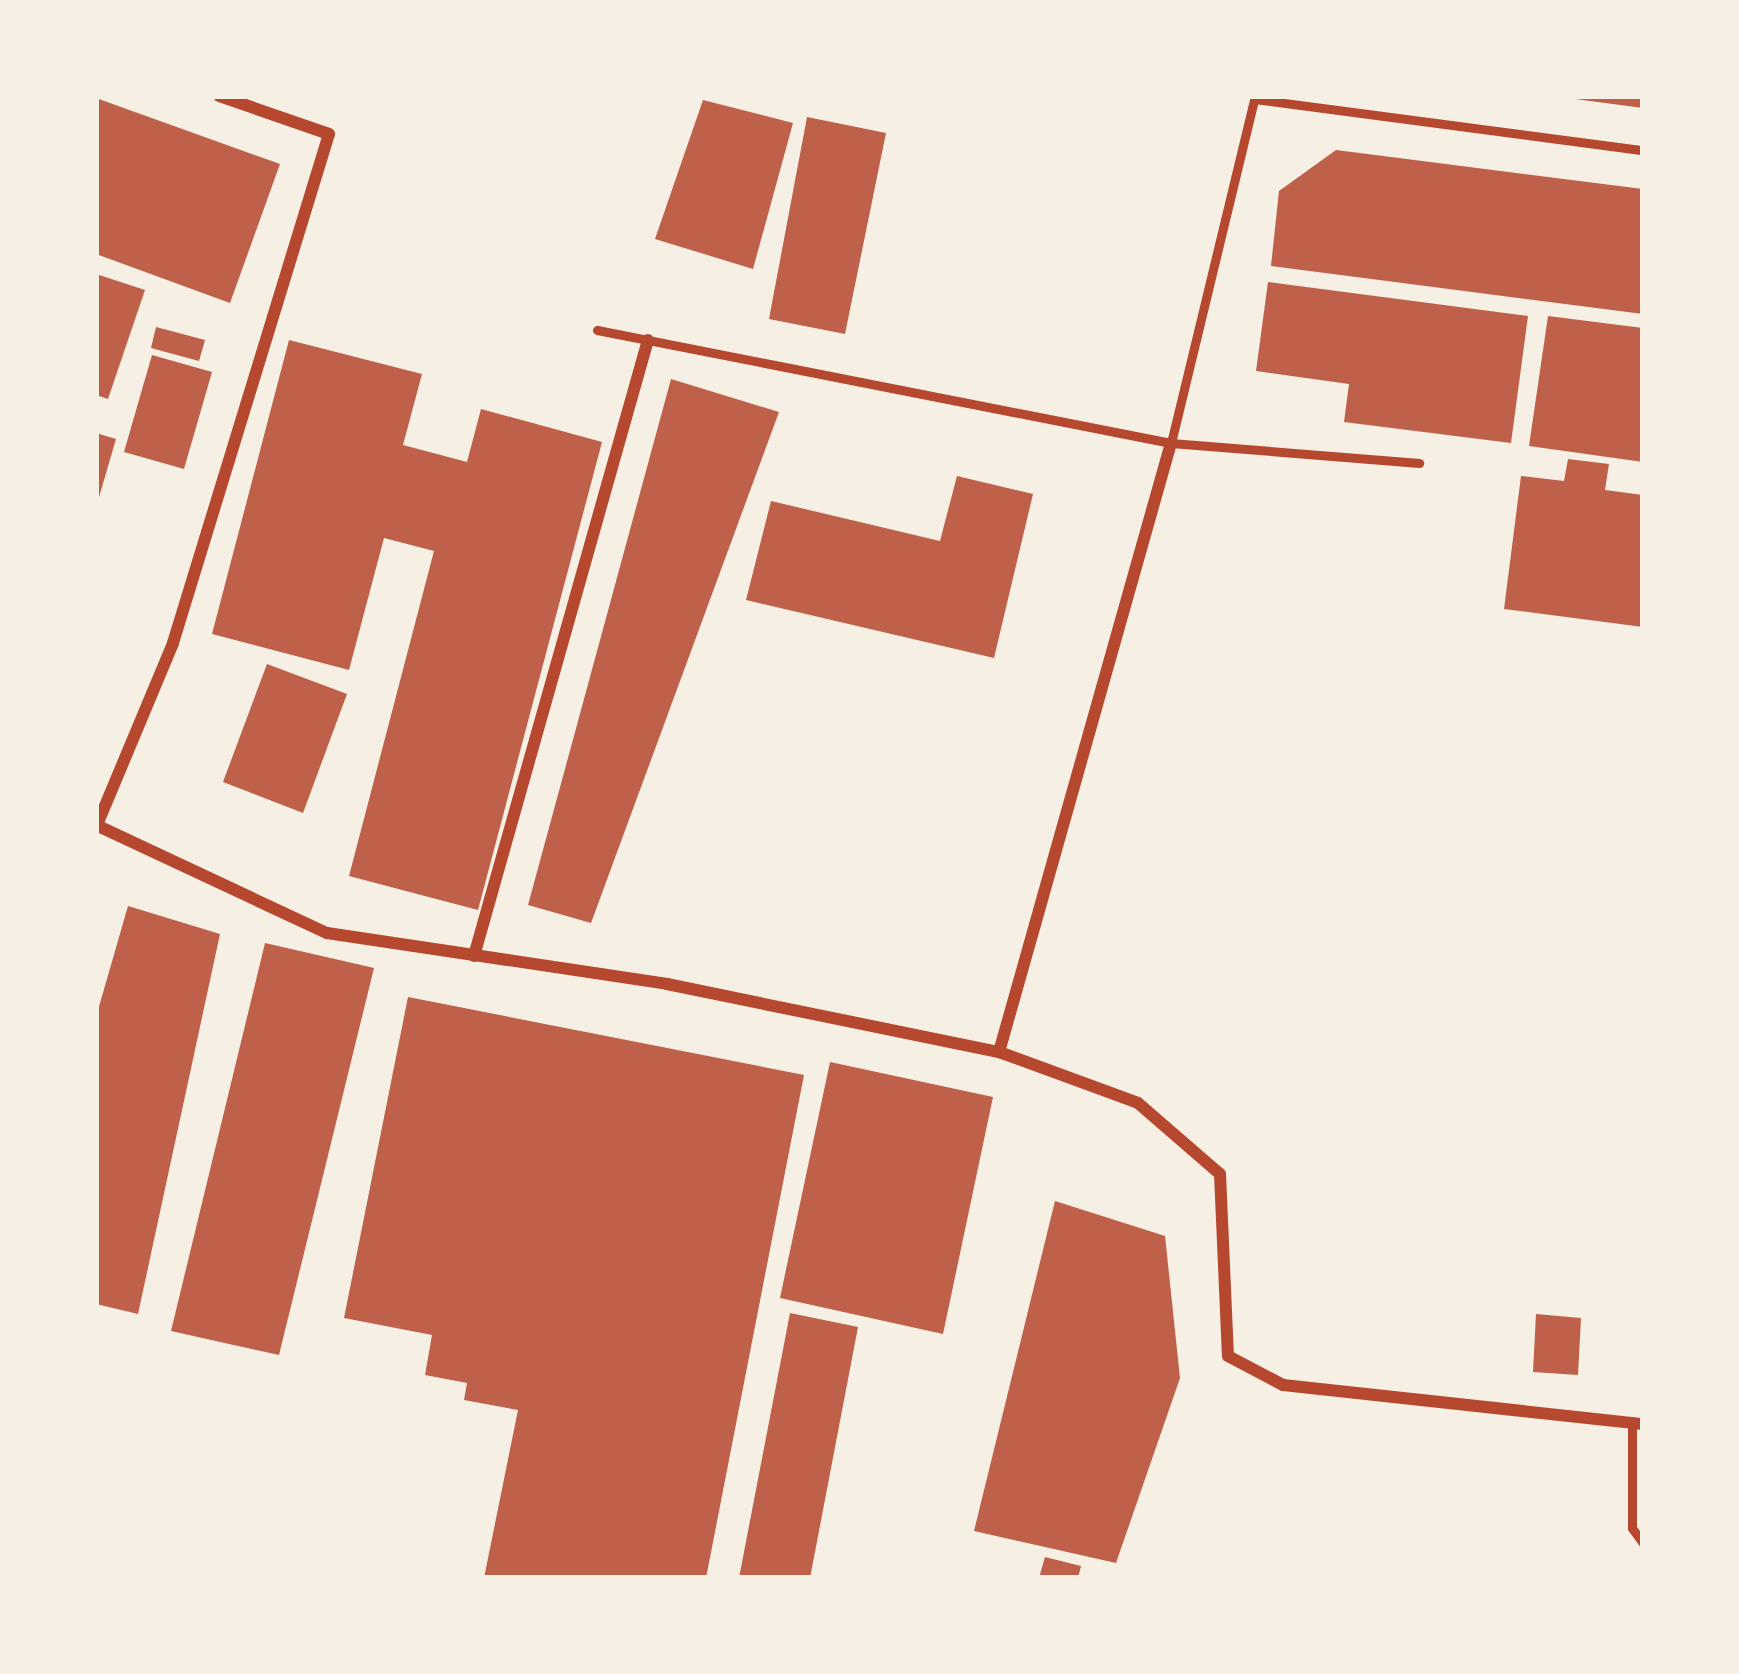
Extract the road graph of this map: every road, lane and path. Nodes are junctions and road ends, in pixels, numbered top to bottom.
1 (219, 96) edge
2 (1643, 150) edge
3 (597, 330) dead end
4 (648, 340) junction
5 (1171, 443) junction
6 (1419, 463) dead end
7 (97, 825) edge
8 (474, 956) junction
9 (999, 1052) junction
10 (1638, 1424) edge
11 (1643, 1543) edge

1 - 7 street
2 - 5 lane
3 - 4 lane
4 - 5 lane
4 - 8 street
5 - 6 lane
5 - 9 street
7 - 8 street
8 - 9 street
9 - 10 street
10 - 11 lane

